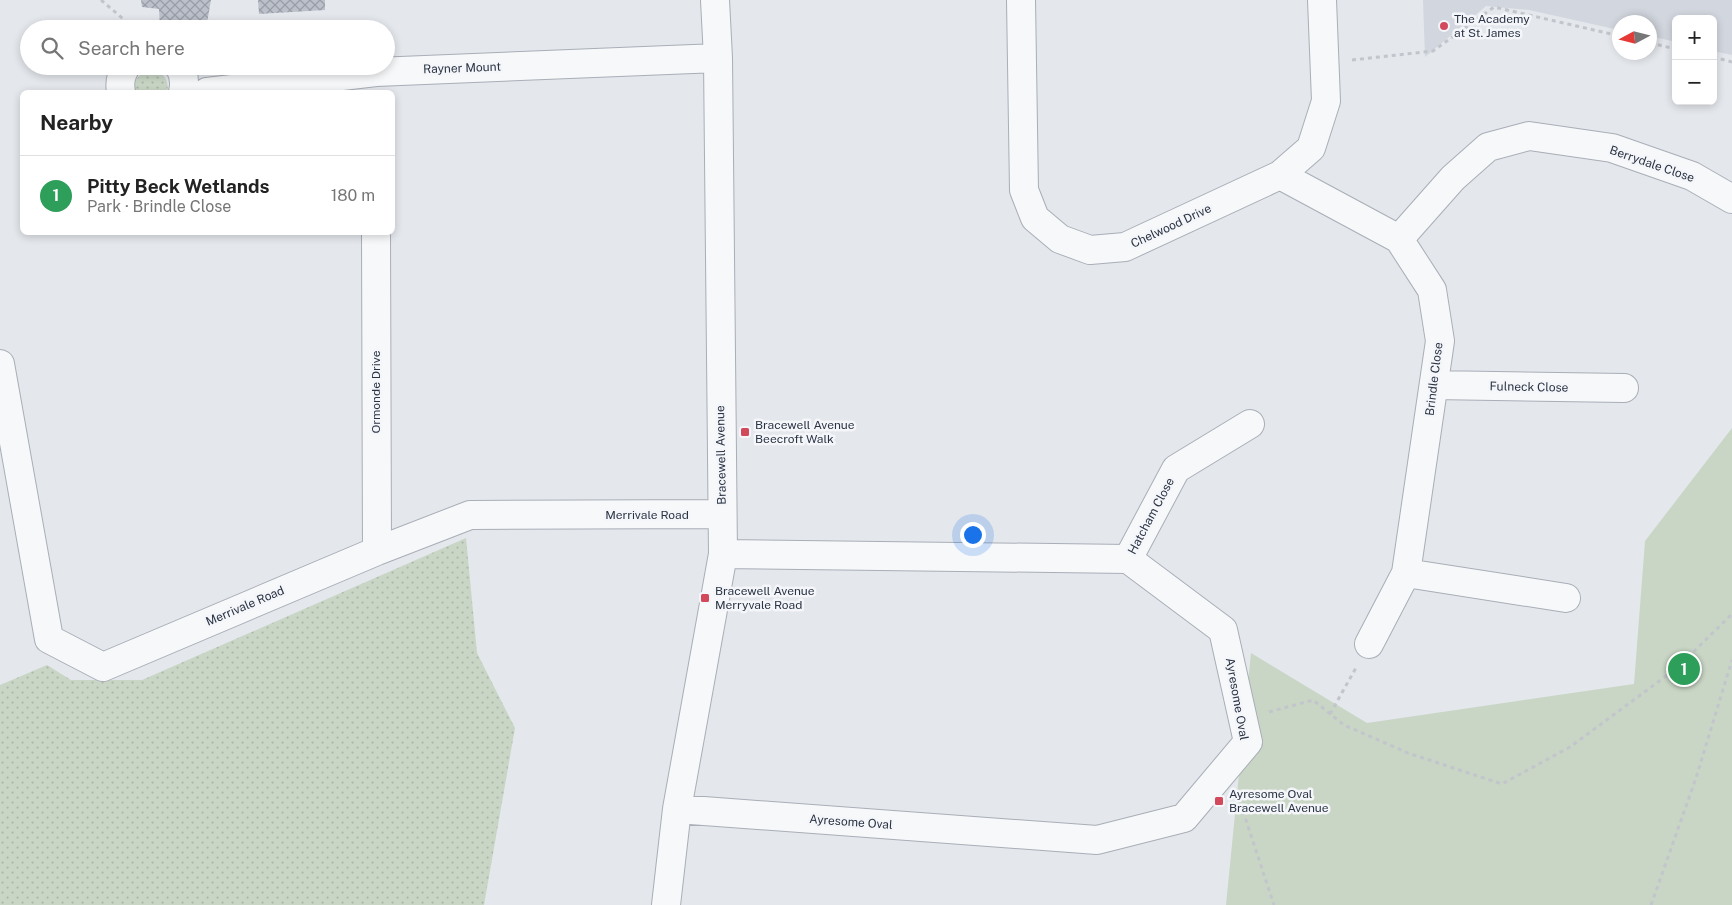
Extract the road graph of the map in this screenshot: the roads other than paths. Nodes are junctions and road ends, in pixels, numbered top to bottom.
1 (715, 0) edge
2 (1021, 0) edge
3 (1322, 0) edge
4 (718, 58) junction
5 (122, 75) edge
6 (183, 75) edge
7 (376, 82) edge
8 (121, 90) edge
9 (183, 90) edge
10 (241, 90) edge
11 (1280, 175) junction
12 (1732, 198) edge
13 (376, 235) edge
14 (1399, 240) junction
15 (0, 364) edge
16 (1434, 385) junction
17 (1624, 388) dead end
18 (1250, 424) dead end
19 (722, 514) junction
20 (376, 551) junction
21 (723, 554) junction
22 (1128, 559) junction
23 (1406, 573) junction
24 (1566, 598) dead end
25 (1369, 644) road end
26 (676, 809) junction
27 (666, 905) edge

1 - 4 street, Bracewell Avenue
2 - 11 street, Chelwood Drive
3 - 11 street, Chelwood Drive
4 - 7 street, Rayner Mount
4 - 19 street, Bracewell Avenue
5 - 8 street
6 - 9 street
7 - 10 street, Rayner Mount
11 - 14 street, Brindle Close
12 - 14 street, Berrydale Close
13 - 20 street, Ormonde Drive
14 - 16 street, Brindle Close
15 - 20 street, Merrivale Road
16 - 17 street, Fulneck Close
16 - 23 street, Brindle Close
18 - 22 street, Hatcham Close
19 - 20 street, Merrivale Road
19 - 21 street, Bracewell Avenue
21 - 22 street
21 - 26 street, Bracewell Avenue
22 - 26 street, Ayresome Oval
23 - 24 street
23 - 25 street, Brindle Close
26 - 27 street, Bracewell Avenue

